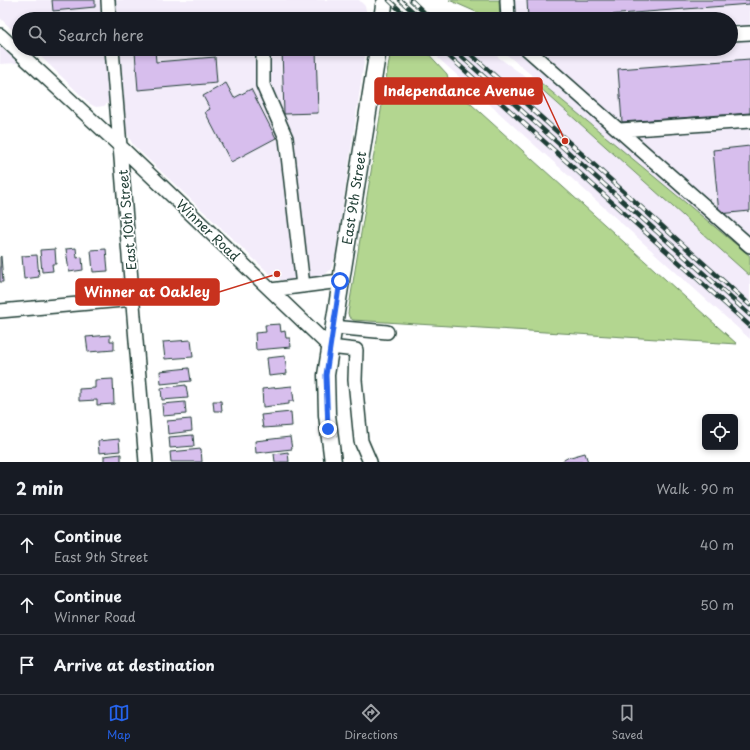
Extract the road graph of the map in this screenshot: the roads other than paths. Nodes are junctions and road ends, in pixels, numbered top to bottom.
1 (108, 0) edge
2 (507, 0) edge
3 (109, 12) edge
4 (508, 12) edge
5 (750, 33) edge
6 (738, 34) edge
7 (1, 36) edge
8 (12, 46) edge
9 (23, 56) edge
10 (113, 56) edge
11 (263, 56) edge
12 (377, 56) edge
13 (536, 56) edge
14 (750, 121) edge
15 (620, 130) junction
16 (120, 146) junction
17 (750, 246) edge
18 (340, 281) junction
19 (303, 286) junction
20 (271, 290) junction
21 (134, 299) junction
22 (0, 311) edge
23 (333, 327) junction
24 (387, 332) dead end
25 (330, 347) junction
26 (146, 462) edge
27 (333, 462) edge
28 (370, 462) edge

1 - 3 street
2 - 4 street
5 - 6 street
7 - 8 street, Winner Road
9 - 16 street, Winner Road
10 - 16 street, East 10th Street
11 - 19 street
12 - 18 main road, East 9th Street
13 - 15 street
14 - 15 street
15 - 17 street
16 - 20 street, Winner Road
16 - 21 street, East 10th Street
18 - 19 street
18 - 23 main road, East 9th Street
19 - 20 street
20 - 25 street, Winner Road
21 - 22 street
21 - 26 street, East 10th Street
23 - 24 street
23 - 25 main road, East 9th Street
25 - 27 main road
25 - 28 street

